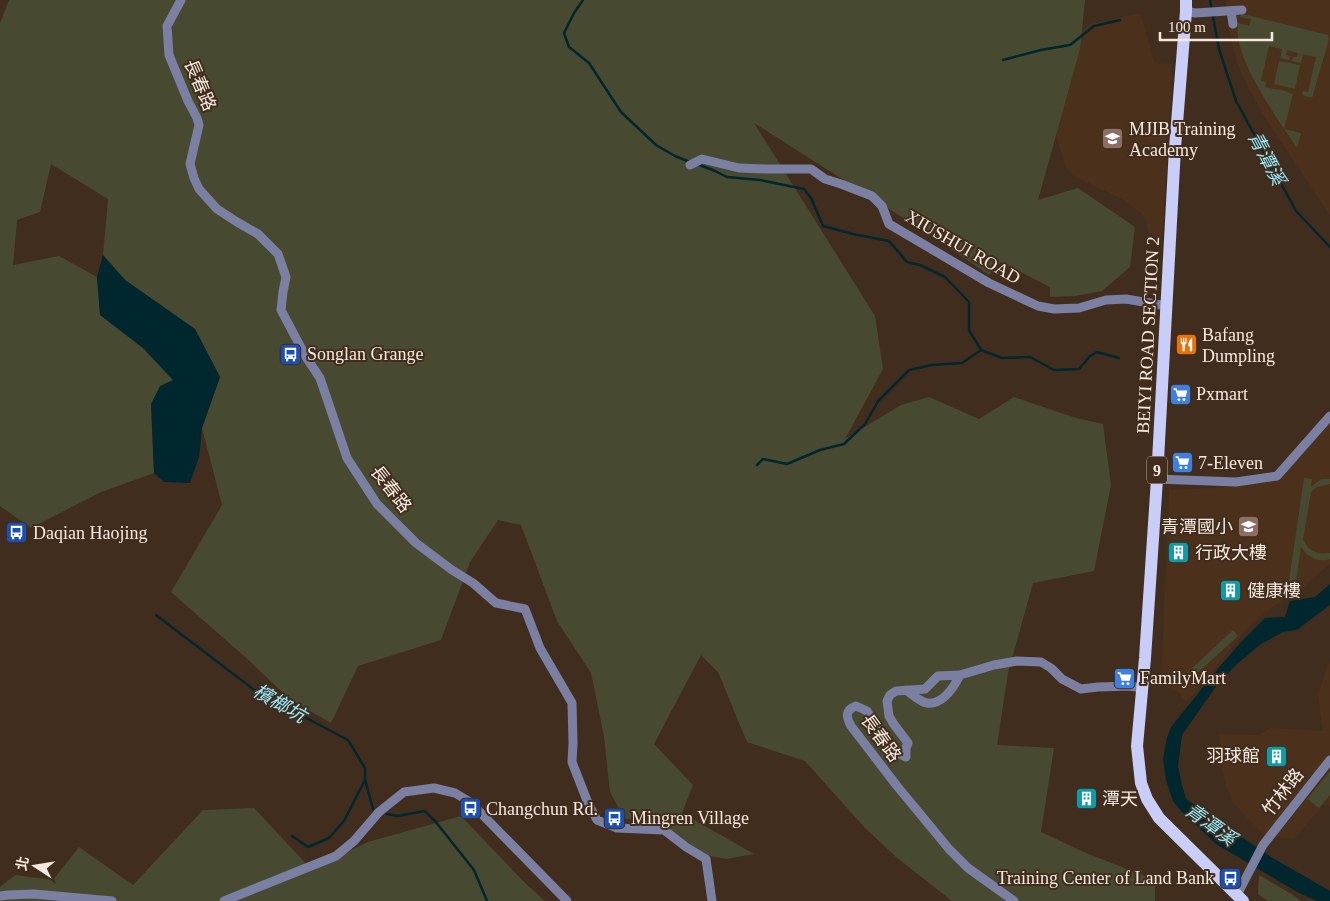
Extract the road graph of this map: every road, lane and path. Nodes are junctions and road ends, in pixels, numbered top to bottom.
1 (181, 0) edge
2 (1189, 8) edge
3 (1242, 10) dead end
4 (1228, 11) junction
5 (1233, 24) dead end
6 (690, 165) dead end
7 (1167, 306) junction
8 (1330, 416) edge
9 (1156, 479) junction
10 (960, 675) junction
11 (1142, 688) junction
12 (906, 690) junction
13 (1330, 760) edge
14 (0, 896) edge
15 (1240, 898) edge
16 (112, 901) edge
17 (224, 901) edge
18 (567, 901) edge
19 (712, 901) edge
20 (1014, 901) edge

1 - 19 street, 長春路
2 - 4 street
2 - 7 main road, BEIYI ROAD SECTION 2 / 9
3 - 4 street
4 - 5 street
6 - 7 street, XIUSHUI ROAD
7 - 9 main road, BEIYI ROAD SECTION 2 / 9
8 - 9 street
9 - 11 main road, BEIYI ROAD SECTION 2 / 9
10 - 11 street, 長春路
10 - 12 street, 長春路
10 - 12 street
11 - 15 main road, BEIYI ROAD SECTION 2 / 9
12 - 20 street, 長春路
13 - 15 street, 竹林路
14 - 16 street
17 - 18 street

